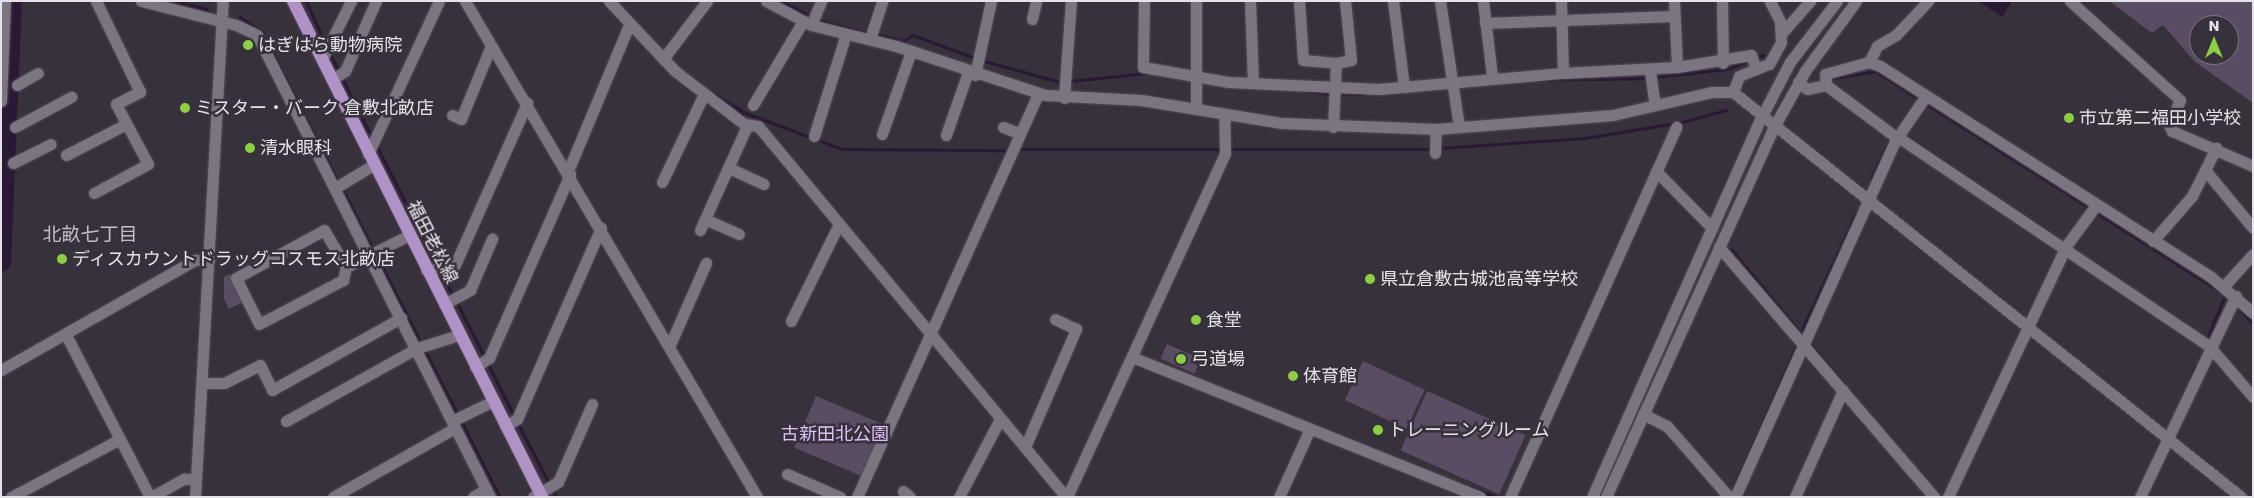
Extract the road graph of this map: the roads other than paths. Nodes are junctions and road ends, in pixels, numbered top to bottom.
1 (5, 1) edge
2 (96, 1) edge
3 (141, 1) edge
4 (224, 1) edge
5 (292, 1) edge
6 (350, 1) edge
7 (376, 1) edge
8 (439, 1) edge
9 (465, 1) edge
10 (609, 1) edge
11 (707, 1) edge
12 (766, 1) edge
13 (821, 1) edge
14 (882, 1) edge
15 (991, 1) edge
16 (1036, 1) edge
17 (1071, 1) edge
18 (1144, 1) edge
19 (1196, 1) edge
20 (1250, 1) edge
21 (1299, 1) edge
22 (1346, 1) edge
23 (1393, 1) edge
24 (1440, 1) edge
25 (1483, 1) edge
26 (1561, 1) edge
27 (1674, 1) edge
28 (1722, 1) edge
29 (1770, 1) edge
30 (1810, 1) edge
31 (1836, 1) edge
32 (1856, 1) edge
33 (1928, 1) edge
34 (2070, 1) edge
35 (1674, 16) junction
36 (1032, 19) dead end
37 (1561, 20) junction
38 (810, 21) junction
39 (222, 22) junction
40 (1485, 23) junction
41 (632, 27) junction
42 (1782, 33) junction
43 (846, 34) junction
44 (871, 35) junction
45 (491, 46) junction
46 (325, 51) junction
47 (911, 51) junction
48 (663, 59) junction
49 (1869, 62) junction
50 (1336, 63) junction
51 (1723, 63) junction
52 (1754, 63) junction
53 (1676, 68) junction
54 (38, 72) dead end
55 (1563, 73) junction
56 (972, 74) junction
57 (1651, 75) junction
58 (338, 76) junction
59 (1492, 76) junction
60 (1197, 80) junction
61 (1253, 82) junction
62 (1798, 82) junction
63 (1826, 82) junction
64 (1452, 84) junction
65 (17, 85) dead end
66 (1404, 86) junction
67 (1333, 92) junction
68 (1733, 92) junction
69 (704, 94) junction
70 (1038, 94) junction
71 (70, 97) dead end
72 (1064, 98) junction
73 (1923, 100) junction
74 (1, 101) edge
75 (527, 103) junction
76 (753, 105) dead end
77 (1655, 105) junction
78 (1196, 108) junction
79 (1224, 114) junction
80 (452, 115) dead end
81 (1762, 116) junction
82 (126, 124) junction
83 (1775, 125) junction
84 (750, 126) junction
85 (15, 127) dead end
86 (1004, 127) dead end
87 (1333, 127) junction
88 (1459, 127) junction
89 (1676, 128) dead end
90 (1436, 129) junction
91 (1019, 133) junction
92 (882, 134) dead end
93 (946, 135) dead end
94 (1897, 135) junction
95 (814, 136) dead end
96 (51, 144) dead end
97 (2216, 148) junction
98 (372, 150) junction
99 (1435, 153) dead end
100 (66, 155) dead end
101 (13, 163) dead end
102 (2253, 166) edge
103 (729, 168) junction
104 (2205, 170) junction
105 (1656, 171) junction
106 (569, 172) junction
107 (662, 182) dead end
108 (763, 184) dead end
109 (339, 186) junction
110 (94, 193) dead end
111 (1869, 200) junction
112 (2094, 208) junction
113 (837, 227) junction
114 (601, 228) junction
115 (1712, 228) junction
116 (2253, 228) edge
117 (739, 234) dead end
118 (409, 235) junction
119 (492, 239) dead end
120 (2153, 241) junction
121 (2067, 245) junction
122 (1719, 247) junction
123 (373, 253) junction
124 (2253, 254) edge
125 (209, 260) junction
126 (706, 263) dead end
127 (346, 267) junction
128 (435, 269) junction
129 (2224, 286) junction
130 (451, 300) junction
131 (2233, 300) junction
132 (2253, 313) edge
133 (401, 318) junction
134 (1055, 319) dead end
135 (791, 321) dead end
136 (2027, 326) junction
137 (66, 335) junction
138 (458, 335) junction
139 (929, 335) junction
140 (1805, 340) junction
141 (670, 343) junction
142 (2211, 344) junction
143 (422, 348) junction
144 (1132, 357) junction
145 (482, 362) junction
146 (1, 370) edge
147 (202, 383) junction
148 (1843, 390) junction
149 (2253, 397) edge
150 (493, 402) junction
151 (592, 404) dead end
152 (1643, 414) junction
153 (286, 421) dead end
154 (456, 421) junction
155 (998, 421) junction
156 (512, 422) junction
157 (1309, 431) junction
158 (2168, 438) junction
159 (120, 439) junction
160 (1025, 446) junction
161 (787, 474) dead end
162 (196, 479) junction
163 (544, 492) edge
164 (488, 493) edge
165 (1730, 496) edge
166 (11, 497) edge
167 (151, 497) edge
168 (195, 497) edge
169 (333, 497) edge
170 (473, 497) edge
171 (757, 497) edge
172 (840, 497) edge
173 (858, 497) edge
174 (959, 497) edge
175 (1066, 497) edge
176 (1279, 497) edge
177 (1480, 497) edge
178 (1510, 497) edge
179 (1592, 497) edge
180 (1606, 497) edge
181 (1796, 497) edge
182 (1934, 497) edge
183 (1948, 497) edge
184 (2140, 497) edge
185 (2241, 497) edge

1 - 74 street
2 - 82 street
3 - 39 street
4 - 39 street
5 - 46 main road, 福田老松線
6 - 46 street
7 - 58 street
8 - 98 street
9 - 45 street
10 - 41 street
11 - 48 street
12 - 38 street
13 - 38 street
14 - 44 street
15 - 56 street
16 - 36 street
17 - 72 street
18 - 60 street
19 - 60 street
20 - 61 street
21 - 50 street
22 - 50 street
23 - 66 street
24 - 64 street
25 - 40 street
26 - 37 street
27 - 35 street
28 - 51 street
29 - 42 street
30 - 42 street
31 - 81 street
32 - 62 street
33 - 49 street
34 - 97 street
35 - 37 street
35 - 53 street
37 - 40 street
37 - 55 street
38 - 43 street
38 - 76 street
39 - 109 street
39 - 125 street
40 - 59 street
41 - 48 street
41 - 106 street
42 - 52 street
43 - 44 street
43 - 95 street
44 - 47 street
45 - 75 street
45 - 80 street
46 - 58 main road, 福田老松線
47 - 56 street
47 - 92 street
48 - 69 street
49 - 63 street
49 - 73 street
50 - 67 street
51 - 52 street
51 - 53 street
52 - 68 street
53 - 57 street
54 - 65 street
55 - 57 street
55 - 59 street
56 - 70 street
56 - 93 street
57 - 77 street
58 - 98 main road, 福田老松線
59 - 64 street
60 - 61 street
60 - 78 street
61 - 67 street
62 - 63 street
62 - 83 street
63 - 94 street
64 - 66 street
64 - 88 street
66 - 67 street
67 - 87 street
68 - 77 street
68 - 81 street
69 - 84 street
69 - 107 street
70 - 72 street
70 - 91 street
71 - 85 street
72 - 78 street
73 - 94 street
73 - 112 street
75 - 106 street
75 - 128 street
77 - 88 street
78 - 79 street
79 - 87 street
79 - 144 street
81 - 83 street
81 - 115 street
82 - 100 street
82 - 110 street
83 - 111 street
83 - 122 street
84 - 103 street
84 - 113 street
86 - 91 street
87 - 90 street
88 - 90 street
89 - 105 street
90 - 99 street
91 - 139 street
94 - 111 street
94 - 121 street
96 - 101 street
97 - 102 street
97 - 104 street
98 - 109 street
98 - 118 main road, 福田老松線
103 - 108 street
103 - 117 street
104 - 116 street
104 - 120 street
105 - 115 street
105 - 178 street
106 - 114 street
106 - 145 street
109 - 123 street
111 - 136 street
111 - 140 street
112 - 120 street
112 - 121 street
113 - 135 street
113 - 139 street
114 - 141 street
114 - 156 street
115 - 179 street
118 - 123 street
118 - 128 main road, 福田老松線
119 - 130 street
120 - 129 street
121 - 136 street
121 - 142 street
122 - 140 street
122 - 152 street
123 - 127 street
123 - 133 street
124 - 129 street
125 - 137 street
125 - 147 street
126 - 141 street
127 - 127 street
128 - 130 main road, 福田老松線
129 - 131 street
130 - 138 main road, 福田老松線
131 - 132 street
131 - 142 street
133 - 143 street
133 - 147 street
134 - 160 street
136 - 158 street
136 - 183 street
137 - 146 street
137 - 159 street
138 - 143 street
138 - 145 main road, 福田老松線
139 - 155 street
139 - 173 street
140 - 148 street
140 - 165 street
141 - 171 street
142 - 149 street
142 - 158 street
143 - 153 street
143 - 154 street
144 - 157 street
144 - 175 street
145 - 150 main road, 福田老松線
147 - 162 street
148 - 181 street
148 - 182 street
150 - 154 street
150 - 156 main road, 福田老松線
151 - 163 street
152 - 165 street
152 - 180 street
154 - 164 street
154 - 169 street
155 - 160 street
155 - 174 street
156 - 163 main road, 福田老松線
157 - 176 street
157 - 177 street
158 - 184 street
158 - 185 street
159 - 166 street
159 - 167 street
160 - 175 street
161 - 172 street
162 - 167 street
162 - 168 street
164 - 170 street

